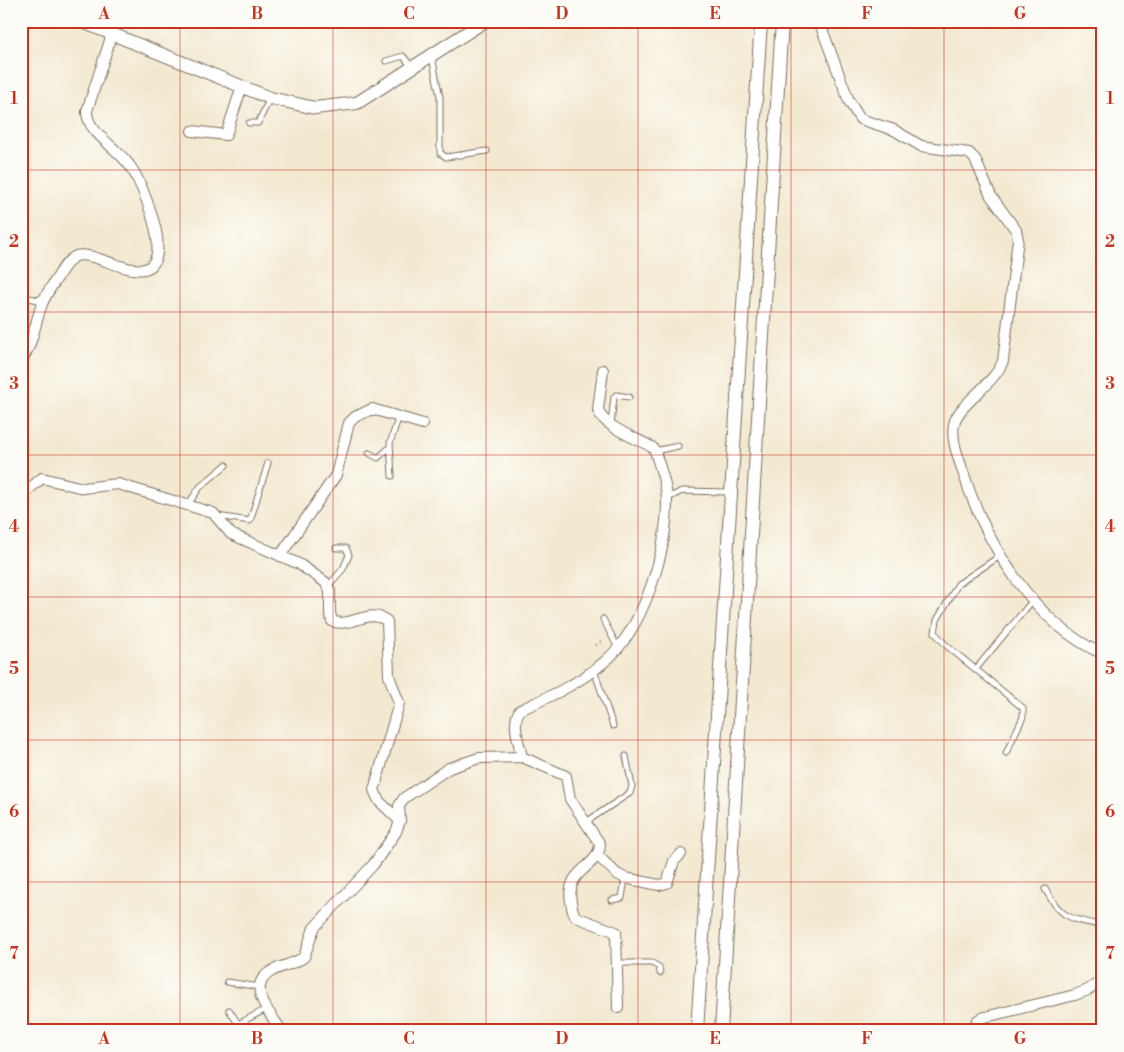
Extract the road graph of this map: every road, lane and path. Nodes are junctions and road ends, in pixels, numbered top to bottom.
1 (80, 21) edge
2 (485, 21) edge
3 (761, 21) edge
4 (782, 21) edge
5 (819, 21) edge
6 (112, 34) junction
7 (431, 56) junction
8 (386, 62) dead end
9 (412, 68) junction
10 (242, 86) junction
11 (270, 98) junction
12 (249, 123) dead end
13 (192, 131) dead end
14 (486, 151) dead end
15 (21, 296) edge
16 (46, 296) junction
17 (21, 361) edge
18 (603, 370) dead end
19 (629, 396) dead end
20 (398, 418) junction
21 (423, 424) dead end
22 (611, 425) junction
23 (678, 446) dead end
24 (390, 447) junction
25 (655, 451) junction
26 (369, 453) dead end
27 (268, 463) dead end
28 (226, 465) dead end
29 (392, 476) dead end
30 (731, 492) junction
31 (21, 496) edge
32 (667, 498) junction
33 (187, 506) junction
34 (216, 516) junction
35 (336, 548) dead end
36 (280, 556) junction
37 (1000, 556) junction
38 (329, 586) junction
39 (1033, 600) junction
40 (603, 620) dead end
41 (611, 634) junction
42 (596, 644) dead end
43 (618, 648) junction
44 (1103, 654) edge
45 (594, 670) junction
46 (975, 670) junction
47 (613, 726) dead end
48 (1006, 753) dead end
49 (626, 756) dead end
50 (522, 757) junction
51 (400, 821) junction
52 (585, 822) junction
53 (681, 854) dead end
54 (597, 855) junction
55 (625, 878) junction
56 (1045, 889) dead end
57 (612, 900) dead end
58 (1103, 926) edge
59 (618, 963) junction
60 (660, 972) dead end
61 (1103, 980) edge
62 (227, 982) dead end
63 (260, 987) junction
64 (618, 1008) dead end
65 (266, 1009) junction
66 (229, 1010) dead end
67 (282, 1031) edge
68 (697, 1031) edge
69 (721, 1031) edge
70 (973, 1031) edge

1 - 6 street
2 - 7 street
3 - 30 street
4 - 69 street
5 - 37 street
6 - 10 street
6 - 16 street
7 - 9 street
7 - 14 lane
8 - 9 lane
9 - 11 street
10 - 11 street
10 - 13 street
11 - 12 lane
15 - 16 lane
16 - 17 street
18 - 22 street
19 - 22 lane
20 - 21 street
20 - 24 lane
20 - 36 street
22 - 25 street
23 - 25 lane
24 - 26 lane
24 - 29 lane
25 - 32 street
27 - 34 lane
28 - 33 lane
30 - 32 lane
30 - 68 street
31 - 33 street
32 - 43 street
33 - 34 street
34 - 36 street
35 - 38 lane
36 - 38 street
37 - 39 street
37 - 46 lane
38 - 51 street
39 - 44 street
39 - 46 lane
40 - 41 lane
41 - 42 path
41 - 43 lane
43 - 45 street
45 - 47 lane
45 - 50 street
46 - 48 lane
49 - 52 lane
50 - 51 street
50 - 52 street
51 - 63 street
52 - 54 street
53 - 55 street
54 - 55 street
54 - 59 street
55 - 57 lane
56 - 58 lane
59 - 60 lane
59 - 64 street
61 - 70 street
62 - 63 lane
63 - 65 street
65 - 66 lane
65 - 67 street

